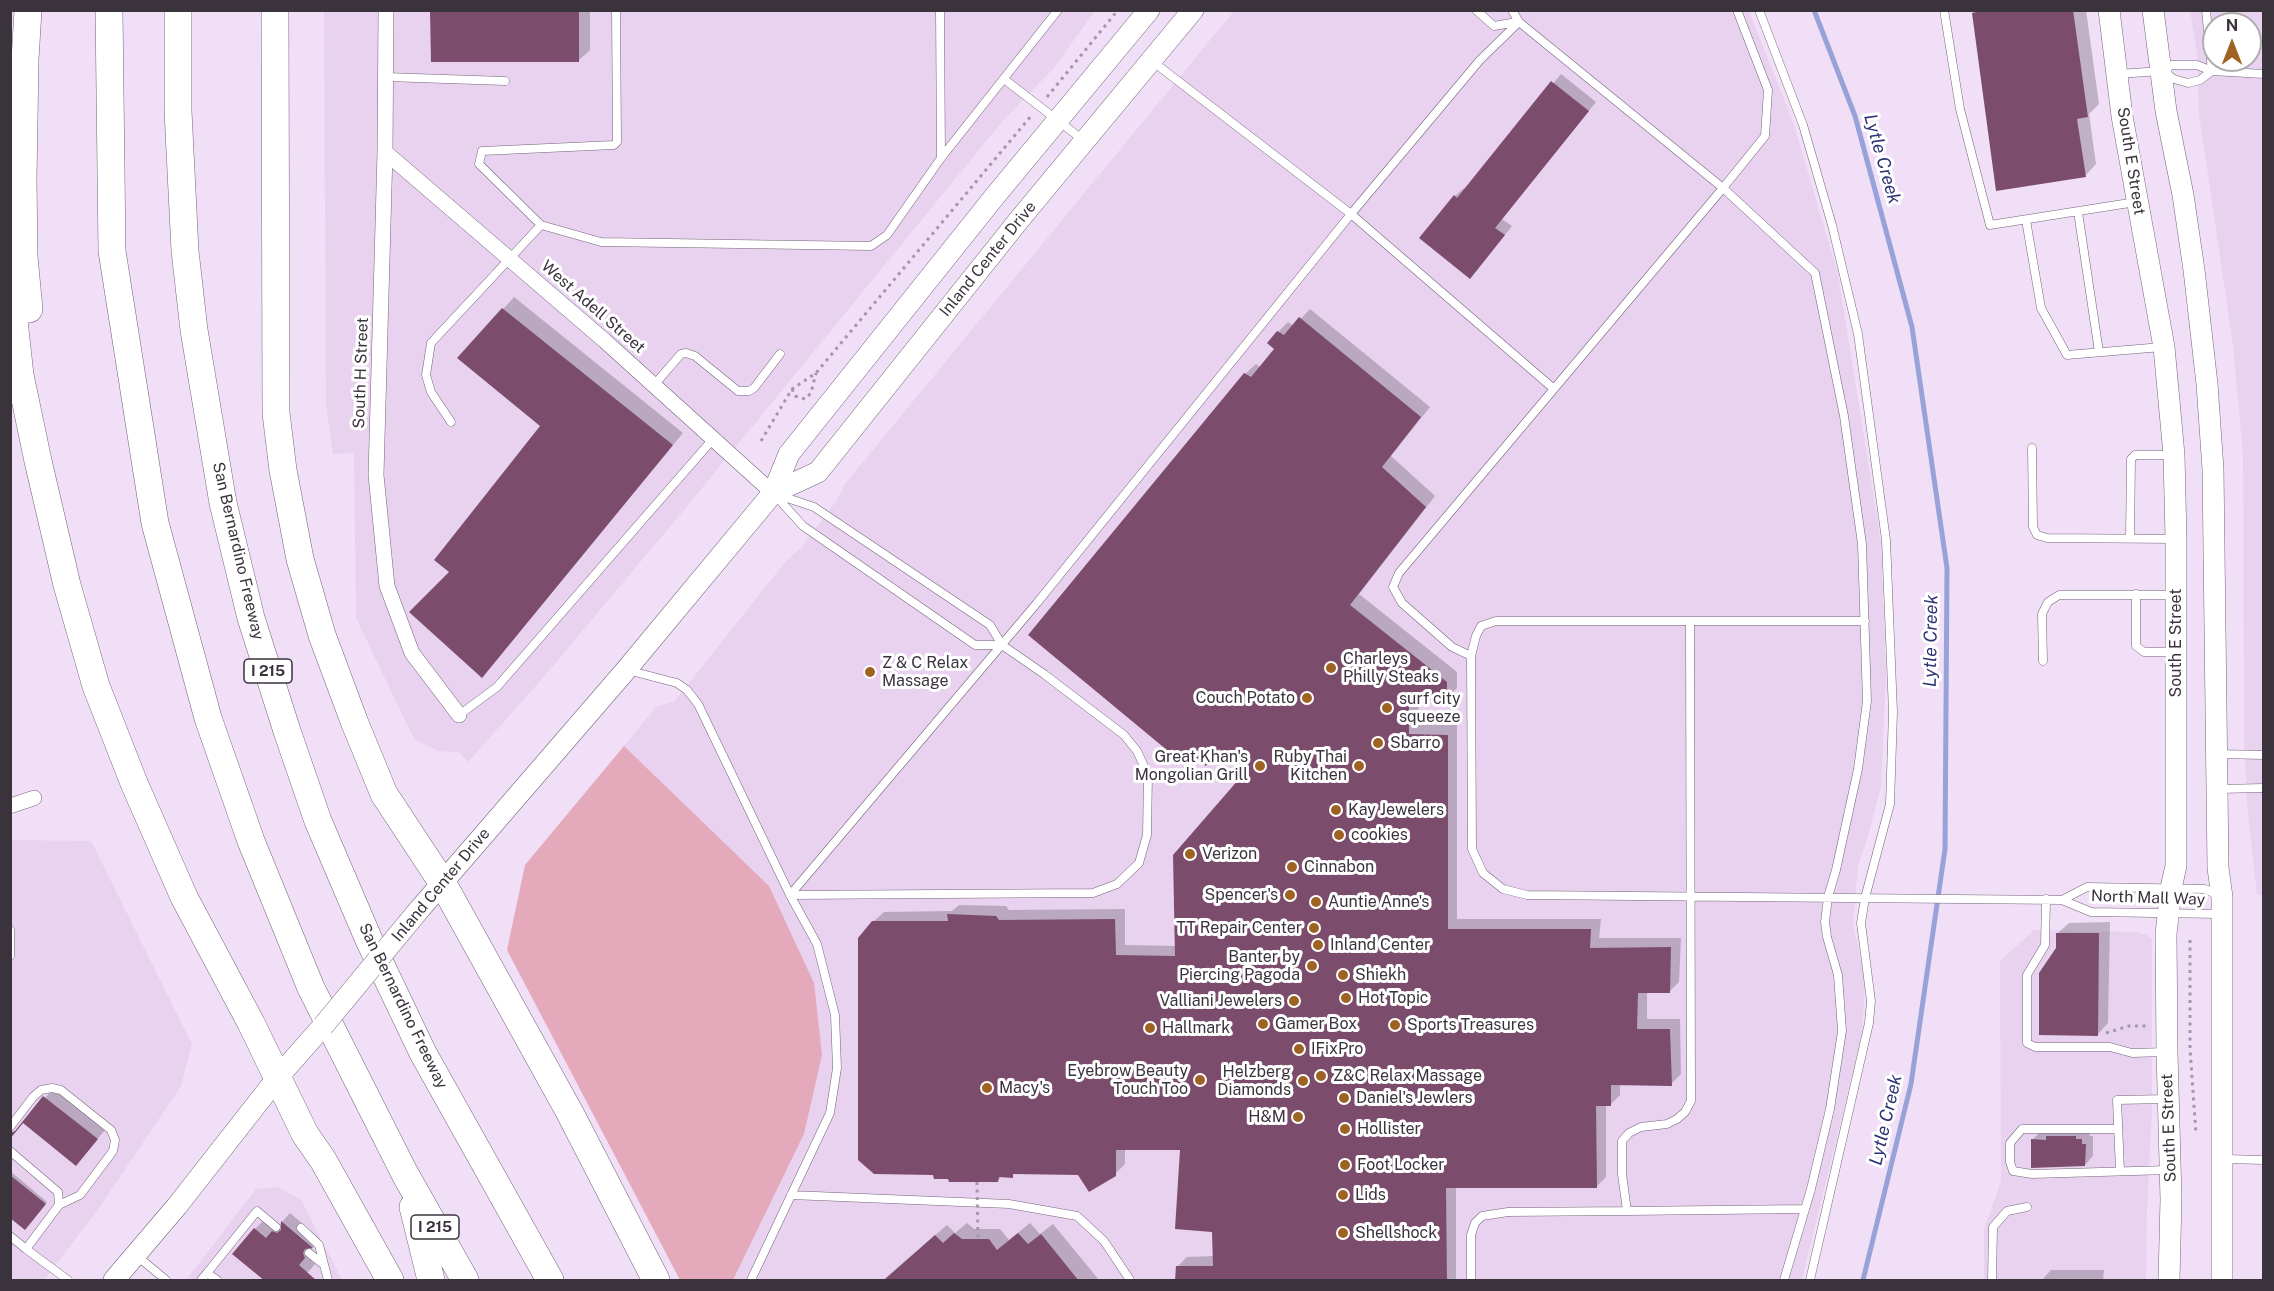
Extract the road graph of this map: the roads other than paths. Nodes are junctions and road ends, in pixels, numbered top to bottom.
1 (28, 10) edge
2 (109, 10) edge
3 (178, 10) edge
4 (256, 10) edge
5 (275, 10) edge
6 (386, 10) edge
7 (616, 10) edge
8 (940, 10) edge
9 (1058, 10) edge
10 (1149, 10) edge
11 (1193, 10) edge
12 (1476, 10) edge
13 (1512, 10) edge
14 (1737, 10) edge
15 (1759, 10) edge
16 (1944, 10) edge
17 (2109, 10) edge
18 (2153, 10) edge
19 (1519, 22) junction
20 (1151, 60) junction
21 (2202, 66) edge
22 (2161, 71) junction
23 (2211, 72) edge
24 (2229, 72) edge
25 (2118, 74) junction
26 (2264, 74) edge
27 (386, 77) junction
28 (1004, 79) junction
29 (505, 81) dead end
30 (1058, 120) junction
31 (1084, 141) junction
32 (385, 152) junction
33 (941, 158) junction
34 (1723, 188) junction
35 (2137, 202) junction
36 (2078, 212) junction
37 (1351, 214) junction
38 (2026, 220) junction
39 (541, 225) junction
40 (510, 259) junction
41 (10, 284) edge
42 (2164, 347) junction
43 (2099, 352) junction
44 (780, 354) dead end
45 (275, 367) junction
46 (654, 385) junction
47 (1554, 389) junction
48 (452, 422) dead end
49 (713, 439) junction
50 (2032, 448) dead end
51 (2174, 455) junction
52 (38, 461) junction
53 (773, 493) junction
54 (2130, 538) junction
55 (2176, 539) junction
56 (2136, 594) junction
57 (2176, 595) junction
58 (1865, 621) junction
59 (1690, 622) junction
60 (1002, 645) junction
61 (2176, 652) junction
62 (1471, 657) junction
63 (2043, 661) dead end
64 (626, 670) junction
65 (459, 715) joint
66 (2217, 754) junction
67 (2264, 754) edge
68 (2264, 788) edge
69 (2217, 789) junction
70 (34, 798) dead end
71 (10, 806) edge
72 (442, 882) junction
73 (2170, 888) junction
74 (790, 895) junction
75 (1691, 897) junction
76 (1828, 897) junction
77 (1865, 898) junction
78 (2046, 899) junction
79 (2062, 900) junction
80 (2222, 905) junction
81 (2168, 913) junction
82 (10, 930) edge
83 (10, 956) edge
84 (2167, 1052) junction
85 (278, 1077) junction
86 (2169, 1099) junction
87 (10, 1127) edge
88 (2118, 1129) junction
89 (10, 1150) edge
90 (2223, 1159) junction
91 (2264, 1160) edge
92 (2170, 1170) junction
93 (2120, 1171) junction
94 (405, 1174) junction
95 (791, 1195) junction
96 (59, 1205) junction
97 (2027, 1207) dead end
98 (1804, 1209) junction
99 (1627, 1211) junction
100 (276, 1227) dead end
101 (301, 1227) dead end
102 (10, 1236) edge
103 (26, 1249) junction
104 (309, 1253) dead end
105 (136, 1255) junction
106 (325, 1266) junction
107 (207, 1273) junction
108 (68, 1281) edge
109 (114, 1281) edge
110 (166, 1281) edge
111 (201, 1281) edge
112 (217, 1281) edge
113 (328, 1281) edge
114 (390, 1281) edge
115 (431, 1281) edge
116 (465, 1281) edge
117 (550, 1281) edge
118 (656, 1281) edge
119 (751, 1281) edge
120 (1130, 1281) edge
121 (1471, 1281) edge
122 (1784, 1281) edge
123 (1810, 1281) edge
124 (1992, 1281) edge
125 (2169, 1281) edge
126 (2222, 1281) edge

1 - 52 highway
2 - 94 highway, I 215
3 - 117 highway, San Bernardino Freeway / I 215
4 - 45 highway
5 - 45 highway
6 - 27 street, South H Street
7 - 39 lane
8 - 33 lane
9 - 28 lane
10 - 30 main road, Inland Center Drive
11 - 20 main road, Inland Center Drive
12 - 19 lane
13 - 19 lane
14 - 34 lane
15 - 77 lane
16 - 38 lane
17 - 25 main road, South E Street
18 - 22 main road
19 - 34 lane
19 - 37 lane
20 - 31 main road, Inland Center Drive
20 - 37 lane
21 - 22 lane
22 - 23 lane
22 - 25 lane
22 - 66 main road
24 - 26 lane
25 - 35 main road, South E Street
27 - 29 lane
27 - 32 street, South H Street
28 - 30 lane
28 - 33 lane
30 - 31 lane
30 - 53 main road, Inland Center Drive
31 - 53 main road, Inland Center Drive
32 - 40 street, West Adell Street
32 - 65 street, South H Street
33 - 39 lane
34 - 47 lane
34 - 58 lane
35 - 36 lane
35 - 42 main road, South E Street
36 - 38 lane
36 - 43 lane
37 - 47 lane
37 - 60 lane
38 - 43 lane
39 - 40 lane
40 - 46 street, West Adell Street
40 - 48 lane
41 - 52 highway
42 - 43 lane
42 - 51 main road, South E Street
44 - 46 lane
45 - 72 highway
46 - 49 street, West Adell Street
47 - 62 lane
49 - 53 street, West Adell Street
49 - 65 lane
50 - 54 lane
51 - 54 lane
51 - 55 main road, South E Street
52 - 85 highway
53 - 60 lane
53 - 60 lane
53 - 64 main road, Inland Center Drive
54 - 55 lane
55 - 57 main road, South E Street
56 - 57 lane
56 - 61 lane
56 - 63 lane
57 - 61 main road, South E Street
58 - 59 lane
58 - 76 lane
59 - 62 lane
59 - 75 lane
60 - 74 lane
60 - 74 lane
61 - 73 main road, South E Street
62 - 75 lane
64 - 72 main road, Inland Center Drive
64 - 74 lane
66 - 67 lane
66 - 69 main road
68 - 69 lane
69 - 80 main road
70 - 71 street
72 - 85 main road, Inland Center Drive, bridge
72 - 118 highway
73 - 79 lane, North Mall Way
73 - 80 lane, North Mall Way
73 - 81 main road, South E Street
74 - 95 lane
75 - 76 lane
75 - 99 lane
76 - 77 lane
76 - 98 lane
77 - 78 lane
77 - 123 lane
78 - 79 lane
78 - 84 lane
79 - 81 lane, North Mall Way
80 - 81 lane, North Mall Way
80 - 90 main road
81 - 84 main road, South E Street
82 - 83 lane
84 - 86 main road, South E Street
85 - 105 main road, Inland Center Drive
85 - 114 highway
86 - 88 lane
86 - 92 main road, South E Street
87 - 96 lane
88 - 93 lane
88 - 93 lane
89 - 96 lane
90 - 91 lane
90 - 126 main road
92 - 93 lane
92 - 125 main road, South E Street
94 - 115 highway
94 - 116 highway, I 215
95 - 119 lane
95 - 120 lane
96 - 103 lane
97 - 124 lane
98 - 99 lane
98 - 122 lane
99 - 121 lane
100 - 107 lane
101 - 106 lane
102 - 103 lane
103 - 108 lane
104 - 106 lane
105 - 109 main road, Inland Center Drive
105 - 110 lane
106 - 113 lane
107 - 111 lane
107 - 112 lane

